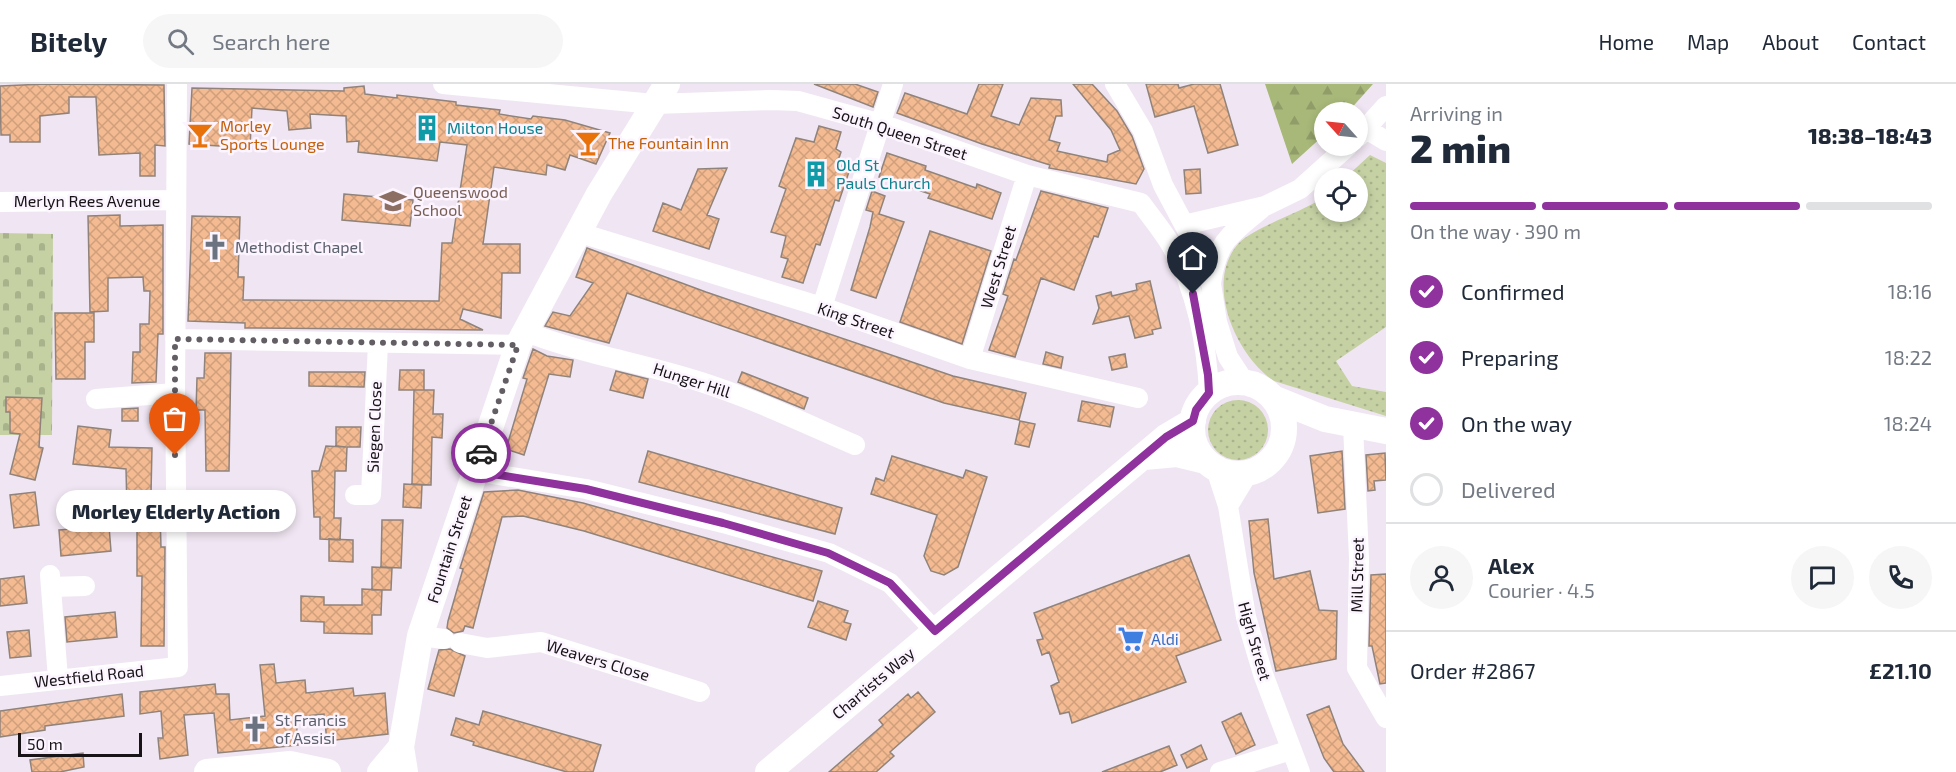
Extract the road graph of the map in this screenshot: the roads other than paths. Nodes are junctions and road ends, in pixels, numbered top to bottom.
1 (177, 84) edge
2 (443, 84) edge
3 (893, 84) edge
4 (1115, 84) edge
5 (660, 94) edge
6 (1386, 106) edge
7 (881, 124) junction
8 (1368, 126) edge
9 (1368, 135) edge
10 (1386, 141) edge
11 (1337, 156) edge
12 (1027, 175) junction
13 (1163, 185) junction
14 (175, 200) junction
15 (0, 201) edge
16 (1141, 203) junction
17 (1265, 206) junction
18 (1190, 227) junction
19 (577, 232) junction
20 (1210, 284) junction
21 (1193, 294) junction
22 (822, 307) junction
23 (521, 338) junction
24 (175, 339) junction
25 (378, 343) junction
26 (970, 359) junction
27 (1245, 382) junction
28 (174, 393) junction
29 (1209, 393) junction
30 (1138, 398) dead end
31 (1273, 398) junction
32 (96, 399) dead end
33 (1325, 419) junction
34 (1193, 421) junction
35 (1353, 425) junction
36 (1386, 431) edge
37 (1284, 436) junction
38 (855, 445) dead end
39 (1144, 457) junction
40 (1211, 465) junction
41 (474, 471) junction
42 (1248, 473) junction
43 (355, 495) dead end
44 (1228, 506) junction
45 (85, 586) dead end
46 (935, 631) junction
47 (441, 639) junction
48 (58, 679) junction
49 (0, 686) edge
50 (700, 692) dead end
51 (1386, 718) edge
52 (401, 747) junction
53 (1291, 750) junction
54 (294, 768) edge
55 (779, 769) edge
56 (207, 772) edge
57 (328, 772) edge
58 (380, 772) edge
59 (405, 772) edge
60 (1221, 772) edge
61 (1300, 772) edge

1 - 14 street
2 - 5 street, South Queen Street
3 - 7 street
4 - 13 street
5 - 7 street, South Queen Street
5 - 19 main road, Fountain Street
6 - 8 street
7 - 12 street, South Queen Street
7 - 22 street
9 - 10 street
11 - 17 street
12 - 16 street, South Queen Street
12 - 26 street, West Street
13 - 16 street
13 - 18 street
14 - 15 street, Merlyn Rees Avenue
14 - 24 street
16 - 21 street
17 - 18 street
17 - 20 street
18 - 20 street
18 - 21 street
19 - 22 street, King Street
19 - 23 main road, Fountain Street
20 - 27 street
21 - 29 street
22 - 26 street, King Street
23 - 25 street
23 - 38 street, Hunger Hill
23 - 41 main road, Fountain Street
24 - 25 street
24 - 28 street
25 - 43 street, Siegen Close
26 - 30 street, King Street
27 - 29 main road
27 - 31 main road
28 - 32 street
28 - 48 street, Westfield Road
29 - 34 main road
31 - 33 main road
31 - 37 main road
33 - 35 main road
33 - 37 main road
34 - 39 main road, Chartists Way
34 - 40 main road
35 - 36 main road
35 - 51 street, Mill Street
37 - 42 main road
39 - 40 main road
39 - 46 main road, Chartists Way
40 - 42 main road
40 - 44 street, High Street
41 - 46 street
41 - 47 main road, Fountain Street
42 - 44 street
44 - 53 street, High Street
45 - 48 street
46 - 55 main road, Chartists Way
47 - 50 street, Weavers Close
47 - 52 main road, Fountain Street
48 - 49 street, Westfield Road
52 - 58 main road
52 - 59 main road, Fountain Street
53 - 60 street
53 - 61 street, High Street
54 - 56 main road
54 - 57 main road

